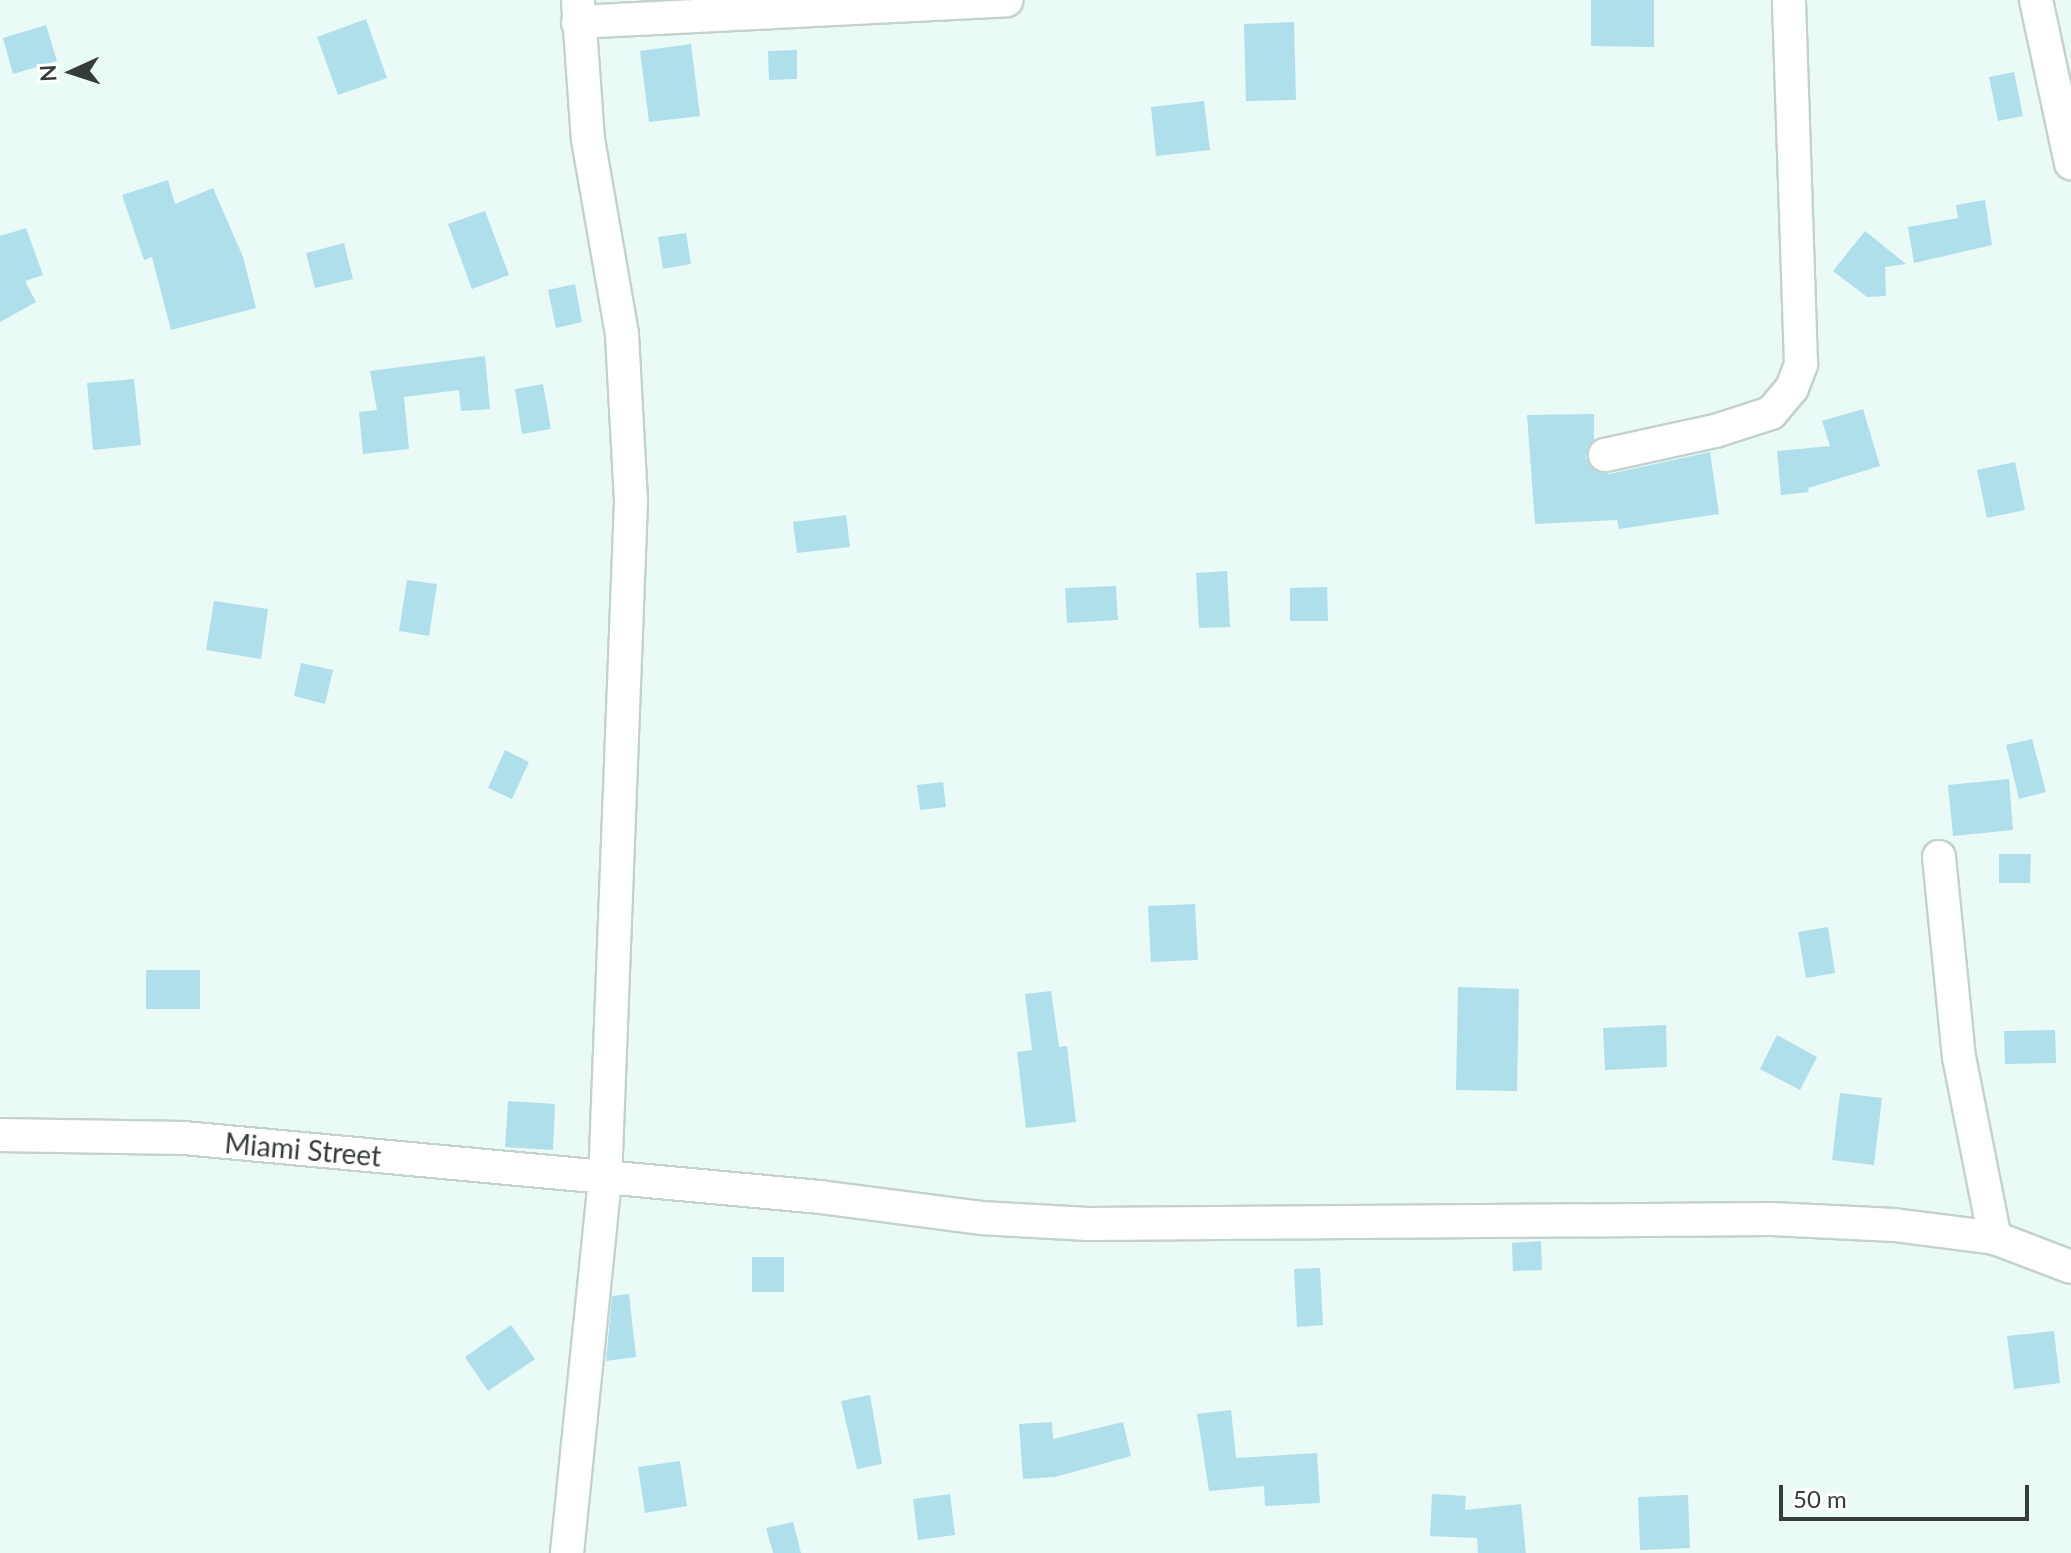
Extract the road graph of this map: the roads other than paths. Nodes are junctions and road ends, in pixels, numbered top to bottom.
1 (1006, 0) edge
2 (1789, 0) edge
3 (2036, 0) edge
4 (578, 11) edge
5 (2071, 163) edge
6 (1605, 455) dead end
7 (1939, 857) dead end
8 (0, 1135) edge
9 (605, 1181) junction
10 (1995, 1238) junction
11 (2071, 1267) edge
12 (567, 1553) edge

1 - 4 street
2 - 6 street
3 - 5 street
4 - 9 street
7 - 10 street
8 - 9 street, Miami Street
9 - 10 street, Miami Street
9 - 12 street
10 - 11 street, Miami Street

